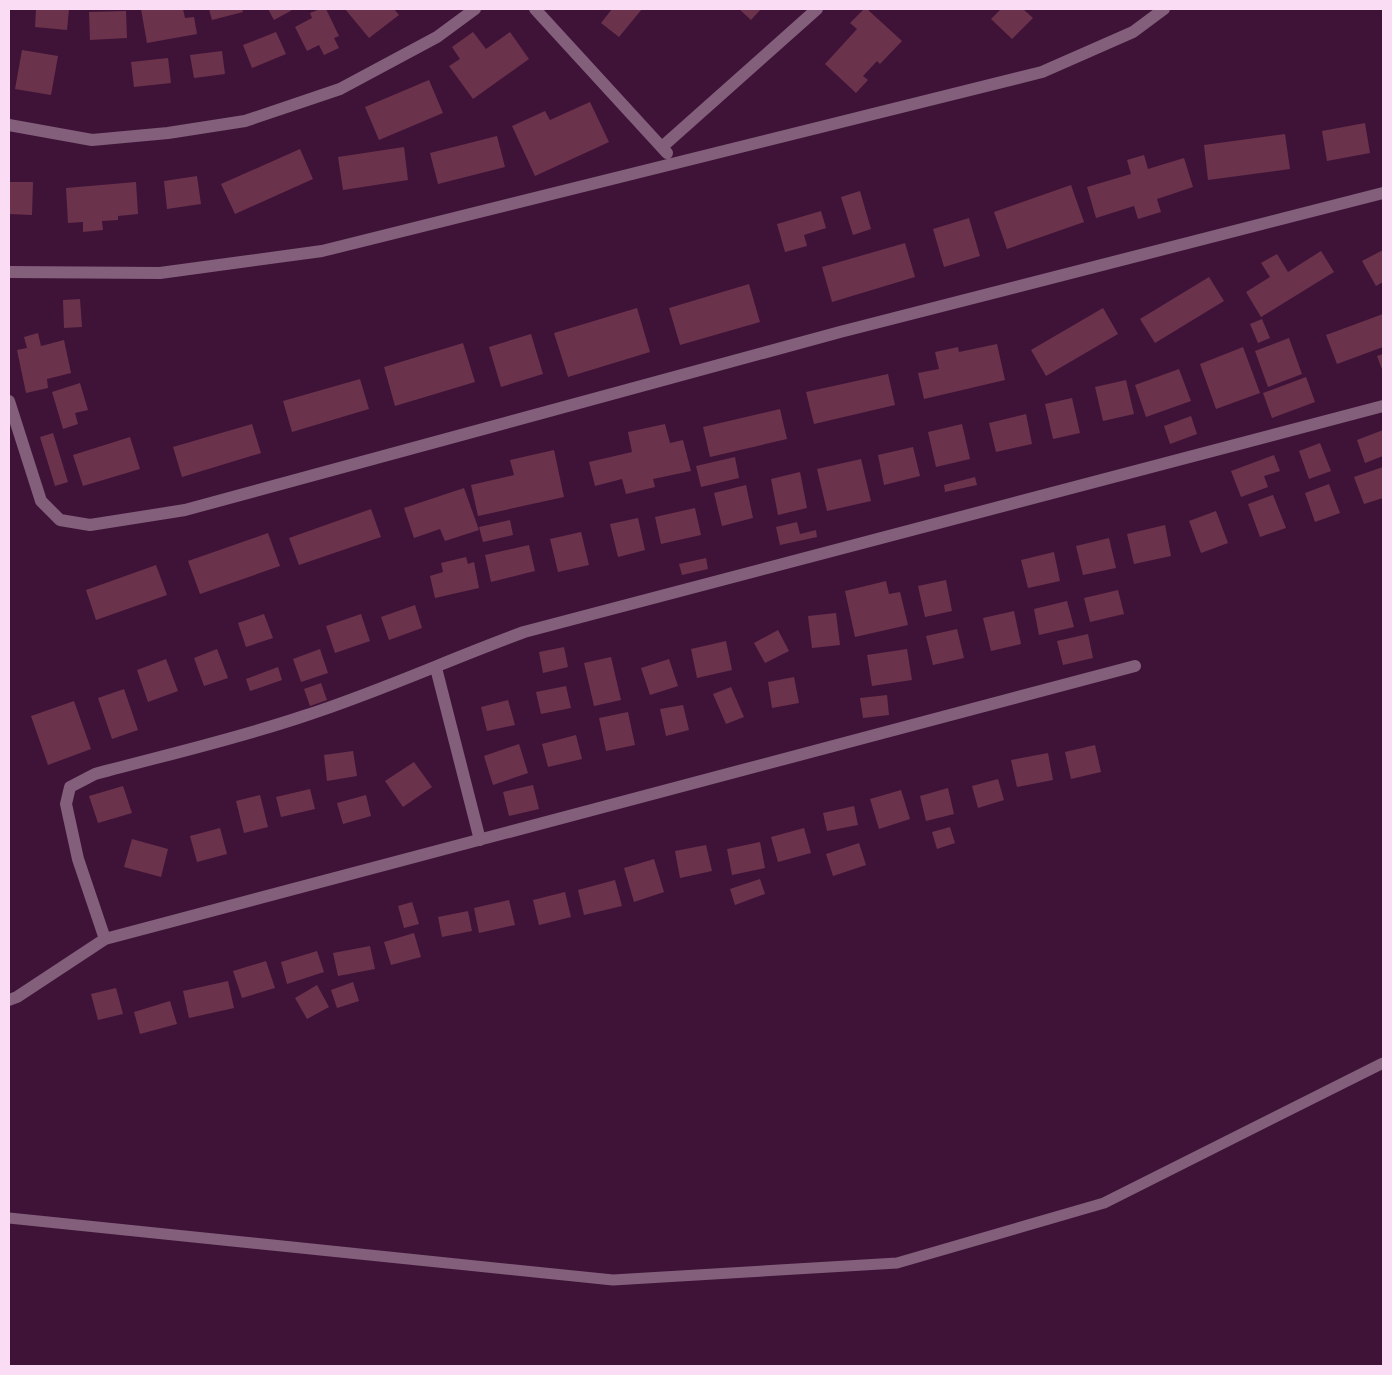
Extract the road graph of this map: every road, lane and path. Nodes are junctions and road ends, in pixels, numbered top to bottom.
1 (475, 9) edge
2 (537, 9) edge
3 (817, 9) edge
4 (1164, 9) edge
5 (9, 125) edge
6 (662, 147) junction
7 (676, 162) junction
8 (1383, 193) edge
9 (9, 272) edge
10 (9, 401) edge
11 (1383, 406) edge
12 (1135, 666) dead end
13 (436, 668) junction
14 (480, 840) junction
15 (105, 940) junction
16 (9, 1000) edge
17 (1383, 1063) edge
18 (9, 1218) edge

1 - 5 street
2 - 6 street
3 - 6 street
4 - 7 street
6 - 7 street
7 - 9 street
8 - 10 street
11 - 13 street
12 - 14 street
13 - 14 street
13 - 15 street
14 - 15 street
15 - 16 street
17 - 18 lane

